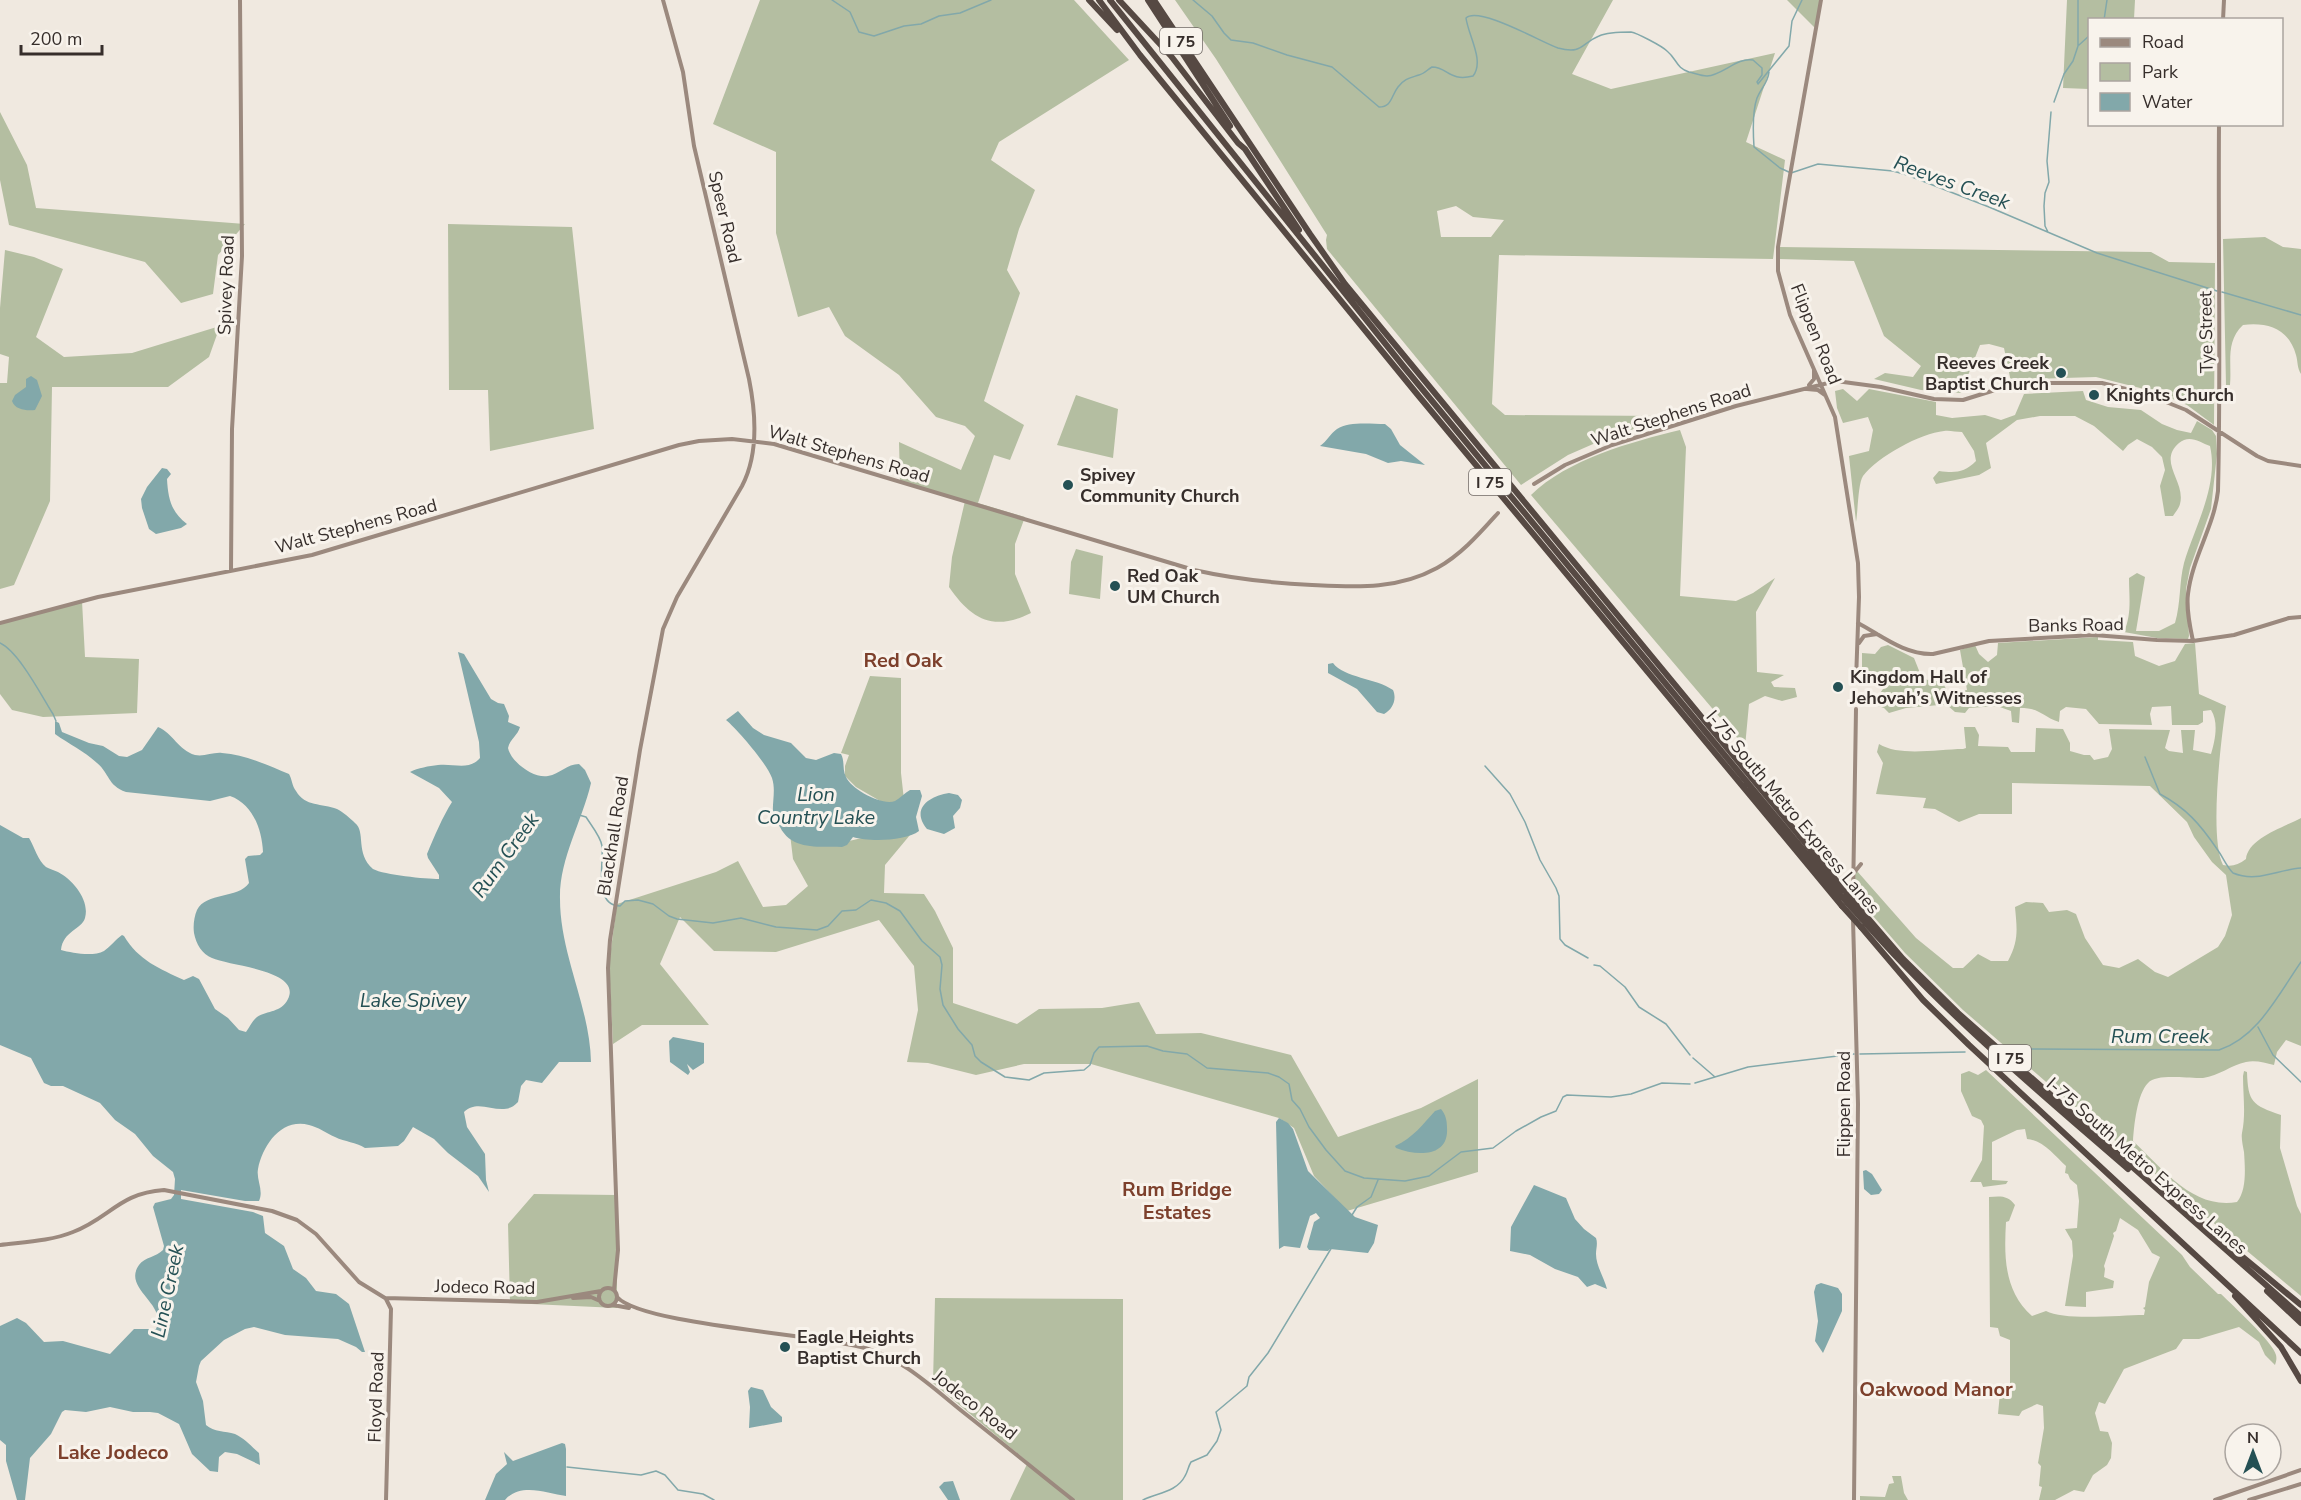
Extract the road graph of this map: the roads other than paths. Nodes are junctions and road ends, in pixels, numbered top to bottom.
1 (240, 0) edge
2 (663, 0) edge
3 (1089, 0) edge
4 (1099, 0) edge
5 (1105, 0) edge
6 (1110, 0) edge
7 (1119, 0) edge
8 (1148, 0) edge
9 (1154, 0) edge
10 (1821, 0) edge
11 (2224, 0) edge
12 (2223, 18) edge
13 (1140, 56) junction
14 (1208, 124) junction
15 (2219, 126) edge
16 (1245, 149) junction
17 (1322, 263) junction
18 (1814, 368) junction
19 (1821, 384) junction
20 (1804, 389) junction
21 (1826, 395) junction
22 (2220, 431) junction
23 (754, 441) junction
24 (2301, 466) edge
25 (1534, 484) dead end
26 (1498, 513) dead end
27 (231, 571) junction
28 (2301, 617) edge
29 (0, 623) edge
30 (1858, 623) junction
31 (1877, 634) junction
32 (2193, 641) junction
33 (1858, 647) junction
34 (1856, 680) dead end
35 (1856, 709) dead end
36 (1861, 864) dead end
37 (1852, 874) junction
38 (1843, 893) junction
39 (1861, 923) junction
40 (2168, 1199) junction
41 (0, 1245) edge
42 (618, 1261) junction
43 (2223, 1281) junction
44 (606, 1288) junction
45 (614, 1290) junction
46 (601, 1291) junction
47 (617, 1297) junction
48 (385, 1298) junction
49 (561, 1298) junction
50 (600, 1301) junction
51 (611, 1305) junction
52 (2301, 1305) edge
53 (639, 1309) junction
54 (2301, 1316) edge
55 (2301, 1323) edge
56 (2301, 1353) edge
57 (2301, 1382) edge
58 (2301, 1470) edge
59 (2301, 1484) edge
60 (386, 1500) edge
61 (1073, 1500) edge
62 (1854, 1500) edge
63 (2215, 1500) edge
64 (2249, 1500) edge

1 - 27 street, Spivey Road
2 - 23 street, Speer Road
3 - 13 highway
4 - 13 highway, I 75
5 - 14 highway
6 - 14 highway, I-75 South Metro Express Lanes
7 - 16 highway, I-75 South Metro Express Lanes
8 - 16 highway
9 - 38 highway, I 75
10 - 18 street, Flippen Road
11 - 12 street
13 - 39 highway, I 75, bridge
14 - 17 highway, I-75 South Metro Express Lanes
15 - 22 street, Tye Street
16 - 17 highway, I-75 South Metro Express Lanes
17 - 38 highway, I-75 South Metro Express Lanes
18 - 19 street, Flippen Road
18 - 20 street
19 - 20 street, Walt Stephens Road
19 - 21 street, Flippen Road
19 - 22 street, Walt Stephens Road
20 - 21 street
20 - 25 street, Walt Stephens Road
21 - 30 street, Flippen Road
22 - 24 street, Walt Stephens Road
22 - 32 street, Tye Street
23 - 26 street, Walt Stephens Road
23 - 27 street, Walt Stephens Road
23 - 42 street, Blackhall Road
27 - 29 street, Walt Stephens Road
28 - 32 street, Banks Road
30 - 31 street, Banks Road
30 - 33 street, Flippen Road
31 - 32 street, Banks Road
31 - 33 street
33 - 34 street, Flippen Road
35 - 37 street, Flippen Road
36 - 37 street
37 - 62 street, Flippen Road
38 - 39 highway, I-75 South Metro Express Lanes, bridge
38 - 40 highway, I 75, bridge
39 - 43 highway, I 75
39 - 55 highway, I-75 South Metro Express Lanes
40 - 52 highway
40 - 54 highway, I 75
41 - 48 street
42 - 44 street, Blackhall Road
42 - 45 street, Blackhall Road
43 - 56 highway, I 75
43 - 57 highway
44 - 45 street
44 - 46 street
45 - 47 street
46 - 49 street, Jodeco Road
46 - 50 street
47 - 51 street
47 - 53 street, Jodeco Road
48 - 49 street, Jodeco Road
48 - 60 street, Floyd Road
49 - 50 street, Jodeco Road
50 - 51 street
51 - 53 street, Jodeco Road
53 - 61 street, Jodeco Road
58 - 63 street
59 - 64 street

